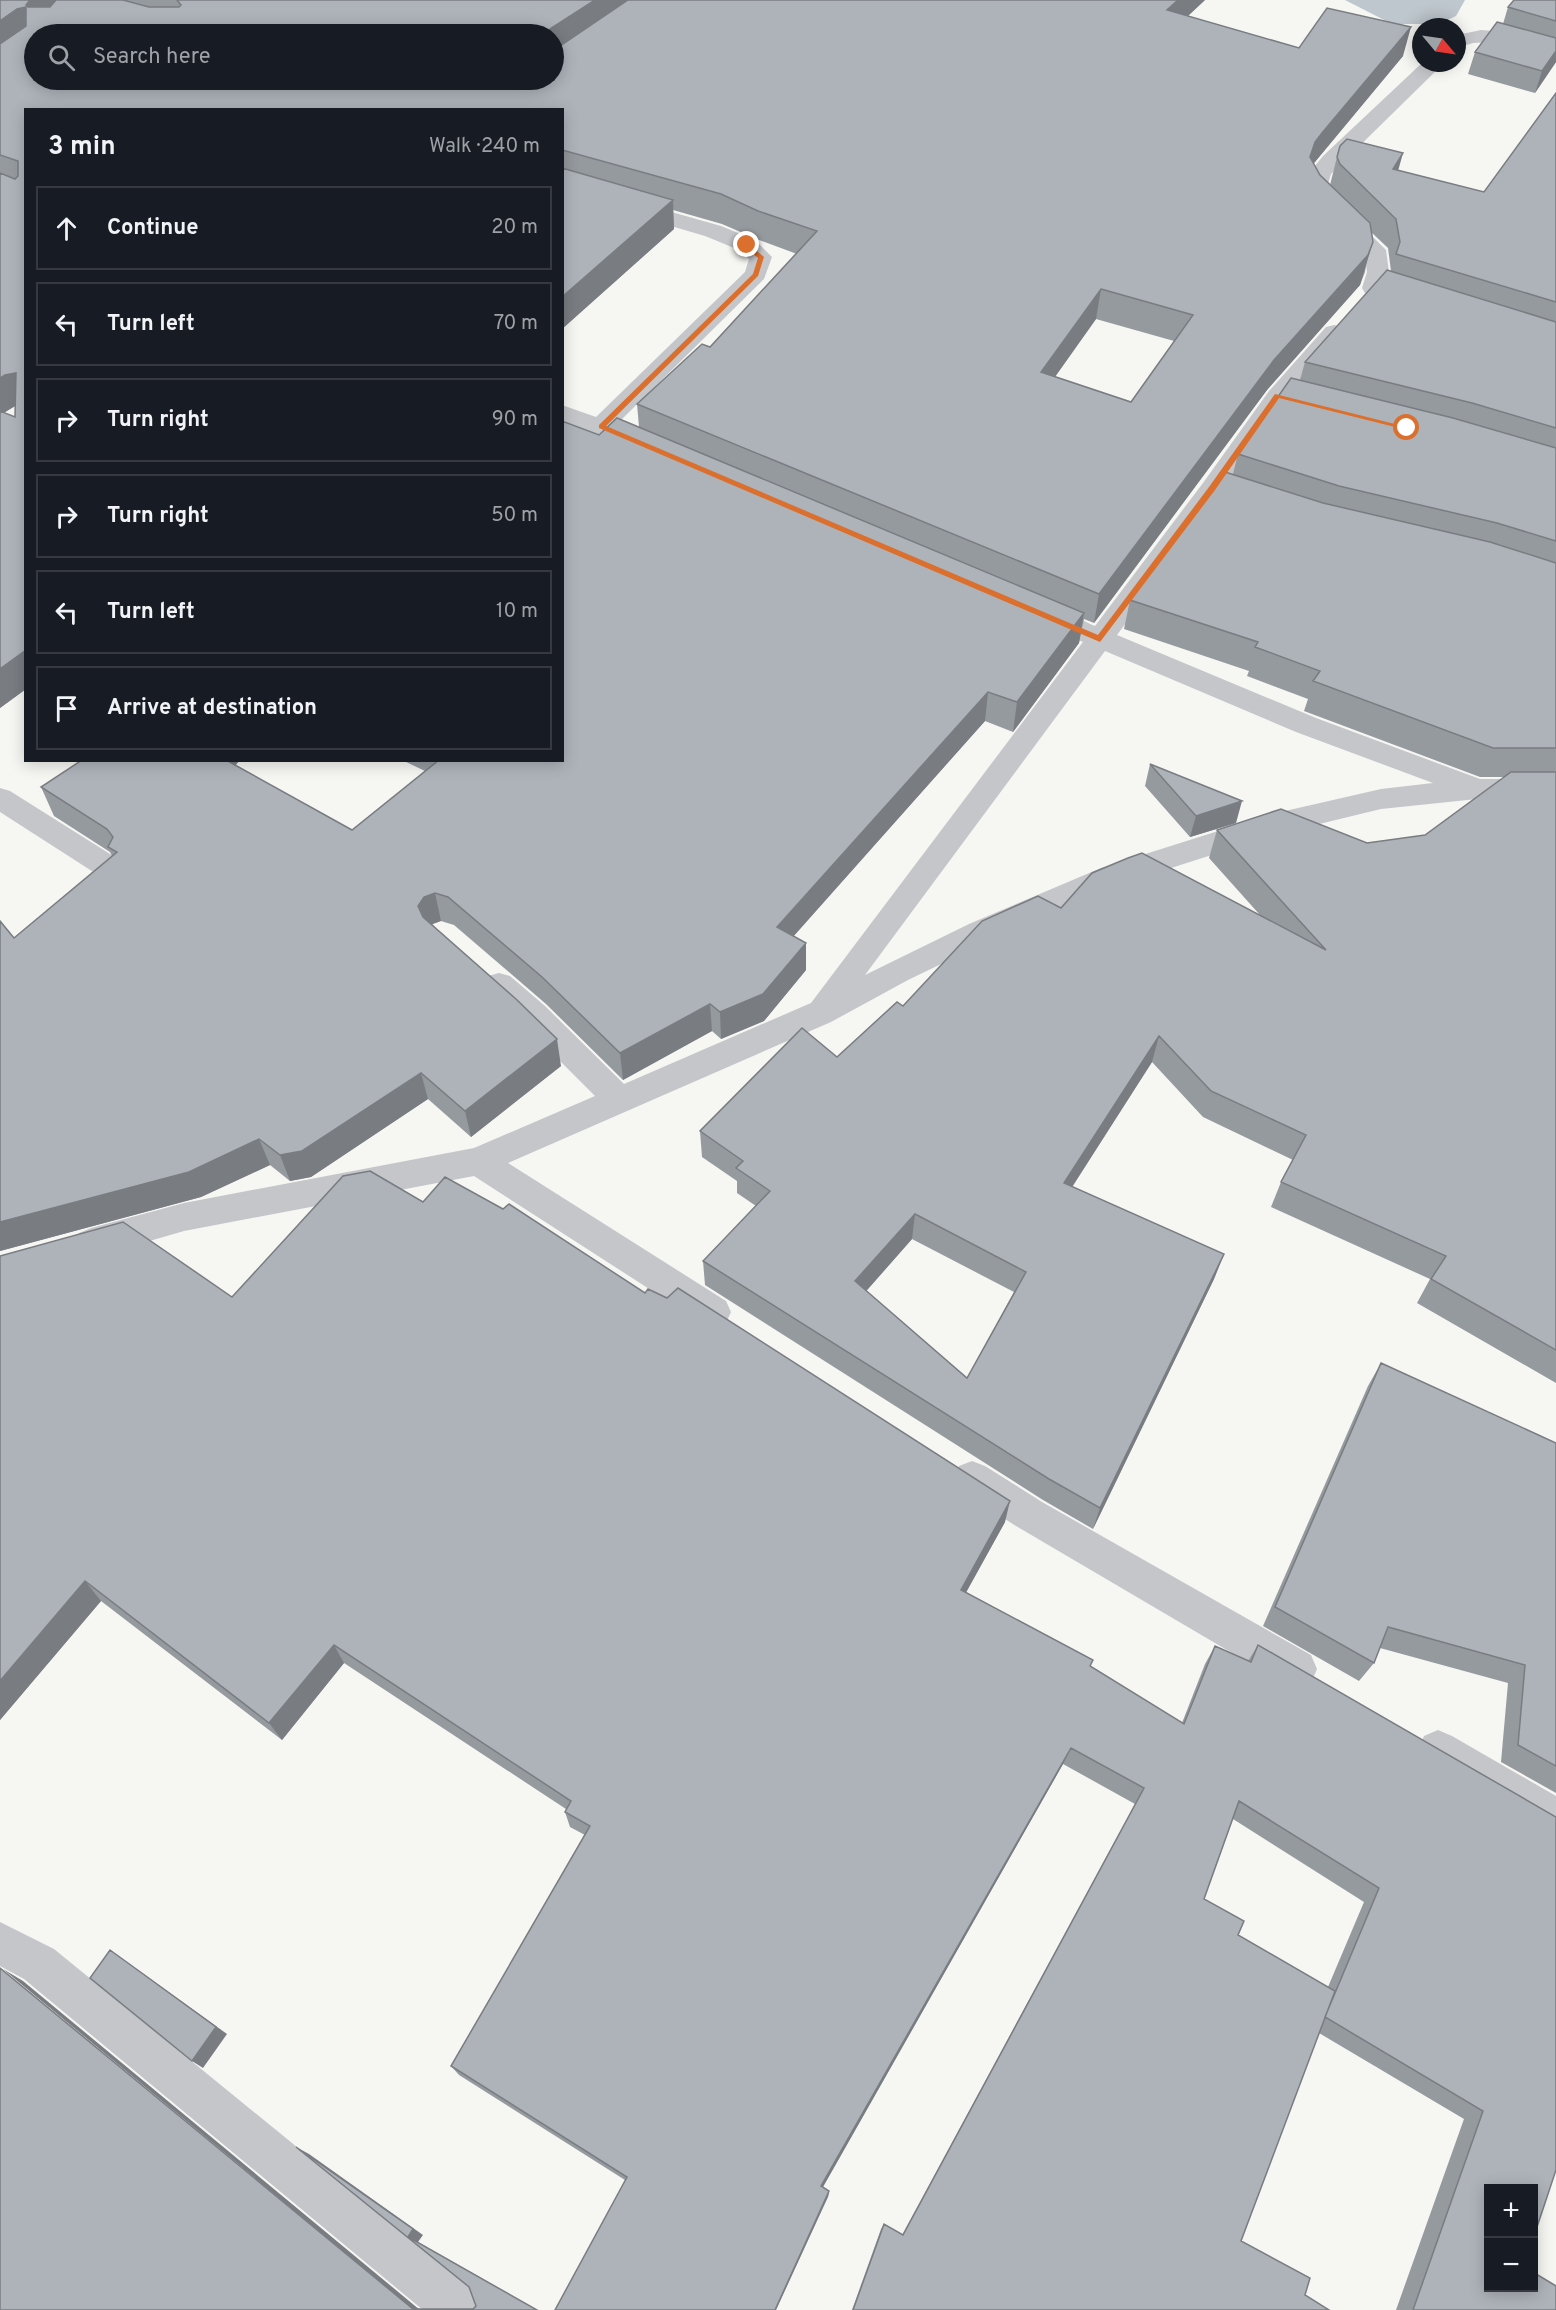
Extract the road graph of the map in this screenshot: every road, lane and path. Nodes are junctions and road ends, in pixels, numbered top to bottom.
1 (1466, 36) edge
2 (1556, 54) edge
3 (1424, 72) edge
4 (564, 188) edge
5 (1361, 302) junction
6 (1430, 306) edge
7 (564, 413) edge
8 (602, 426) junction
9 (666, 454) edge
10 (1013, 602) edge
11 (1100, 639) junction
12 (1478, 789) junction
13 (1556, 789) edge
14 (0, 798) edge
15 (108, 867) edge
16 (475, 964) edge
17 (820, 1013) junction
18 (619, 1100) junction
19 (478, 1161) junction
20 (69, 1249) edge
21 (738, 1328) edge
22 (949, 1463) edge
23 (1324, 1684) edge
24 (1406, 1731) edge
25 (1556, 1819) edge
26 (0, 1943) edge
27 (459, 2310) edge

1 - 2 street
3 - 5 street
4 - 8 street
5 - 6 street
5 - 11 street
7 - 8 street
8 - 9 street
10 - 11 street
11 - 12 street
11 - 17 street
12 - 13 street
12 - 17 street
14 - 15 street
16 - 18 street
17 - 18 street
18 - 19 street
19 - 20 street
19 - 21 street
22 - 23 street
24 - 25 street
26 - 27 street

